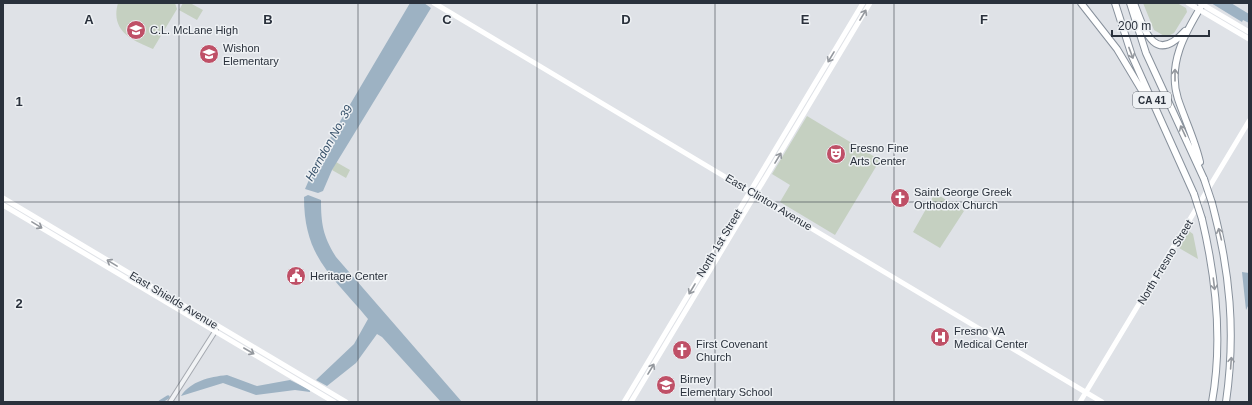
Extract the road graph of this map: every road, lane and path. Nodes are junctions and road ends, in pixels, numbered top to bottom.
1 (434, 3) edge
2 (863, 3) edge
3 (870, 3) edge
4 (1081, 3) edge
5 (1115, 3) edge
6 (1130, 3) edge
7 (1134, 3) edge
8 (1188, 3) edge
9 (1200, 6) edge
10 (1188, 29) junction
11 (1249, 32) edge
12 (1249, 39) edge
13 (1249, 121) edge
14 (1182, 166) junction
15 (1204, 179) junction
16 (750, 191) junction
17 (755, 194) junction
18 (3, 198) edge
19 (3, 205) edge
20 (730, 236) junction
21 (721, 240) junction
22 (218, 326) junction
23 (215, 331) junction
24 (279, 369) junction
25 (309, 380) junction
26 (315, 391) junction
27 (1086, 392) junction
28 (332, 394) junction
29 (170, 402) edge
30 (334, 402) edge
31 (346, 402) edge
32 (624, 402) edge
33 (631, 402) edge
34 (1080, 402) edge
35 (1102, 402) edge
36 (1212, 402) edge
37 (1226, 402) edge

1 - 16 main road, East Clinton Avenue
2 -> 16 main road, North 1st Street
17 -> 3 main road, North 1st Street
4 - 14 highway
5 -> 14 highway, CA 41
15 -> 6 highway, CA 41
7 - 10 highway
8 - 9 main road
9 - 10 highway
9 - 11 main road
9 - 12 main road
15 -> 10 highway
13 - 27 main road, North Fresno Street
14 -> 36 highway, CA 41, bridge
37 -> 15 highway, CA 41, bridge
16 - 17 main road, East Clinton Avenue
16 - 21 main road, North 1st Street
17 - 20 main road, North 1st Street
17 - 27 main road, East Clinton Avenue
22 -> 18 main road, East Shields Avenue
19 -> 23 main road, East Shields Avenue
20 - 21 main road
33 -> 20 main road, North 1st Street
21 -> 32 main road, North 1st Street
22 - 23 street
22 - 25 main road, East Shields Avenue
23 -> 24 main road, East Shields Avenue
23 - 29 street
24 - 25 main road
24 - 26 main road, East Shields Avenue
25 - 28 main road, East Shields Avenue
26 - 28 main road
26 - 30 main road, East Shields Avenue
27 - 34 main road, North Fresno Street
27 - 35 main road, East Clinton Avenue
28 - 31 main road, East Shields Avenue

